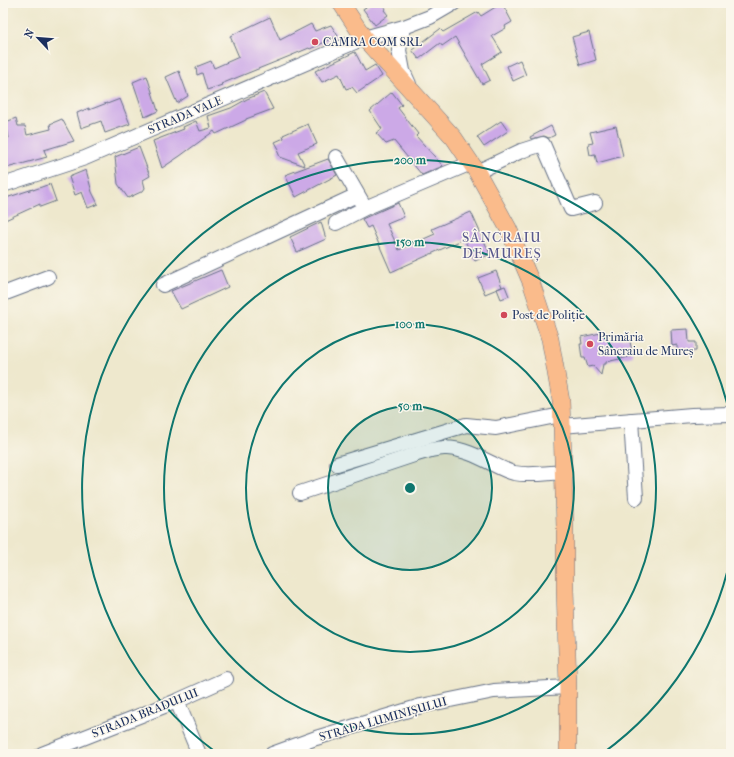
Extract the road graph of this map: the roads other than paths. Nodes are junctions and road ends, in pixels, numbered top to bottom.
1 (341, 3) edge
2 (454, 3) edge
3 (404, 27) junction
4 (364, 38) junction
5 (413, 92) junction
6 (336, 157) dead end
7 (474, 168) junction
8 (3, 185) edge
9 (357, 195) junction
10 (595, 203) dead end
11 (366, 208) junction
12 (336, 223) dead end
13 (48, 278) dead end
14 (163, 285) dead end
15 (3, 294) edge
16 (731, 414) edge
17 (562, 420) junction
18 (631, 420) junction
19 (336, 464) dead end
20 (564, 472) junction
21 (300, 493) dead end
22 (636, 498) dead end
23 (226, 679) dead end
24 (568, 686) junction
25 (178, 701) junction
26 (42, 754) edge
27 (199, 754) edge
28 (272, 754) edge
29 (568, 754) edge

1 - 4 main road
2 - 3 street, STRADA VALE
3 - 4 street, STRADA VALE
3 - 5 street
4 - 5 main road
4 - 8 street, STRADA VALE
5 - 7 main road
6 - 9 street
7 - 10 street
7 - 11 street
7 - 17 main road
9 - 11 street
9 - 14 street
11 - 12 street
13 - 15 street
16 - 18 street
17 - 18 street
17 - 19 street
17 - 20 main road
18 - 22 street
20 - 21 street
20 - 24 main road
23 - 25 street, STRADA BRADULUI
24 - 28 street, STRADA LUMINIȘULUI
24 - 29 main road
25 - 26 street, STRADA BRADULUI
25 - 27 street

